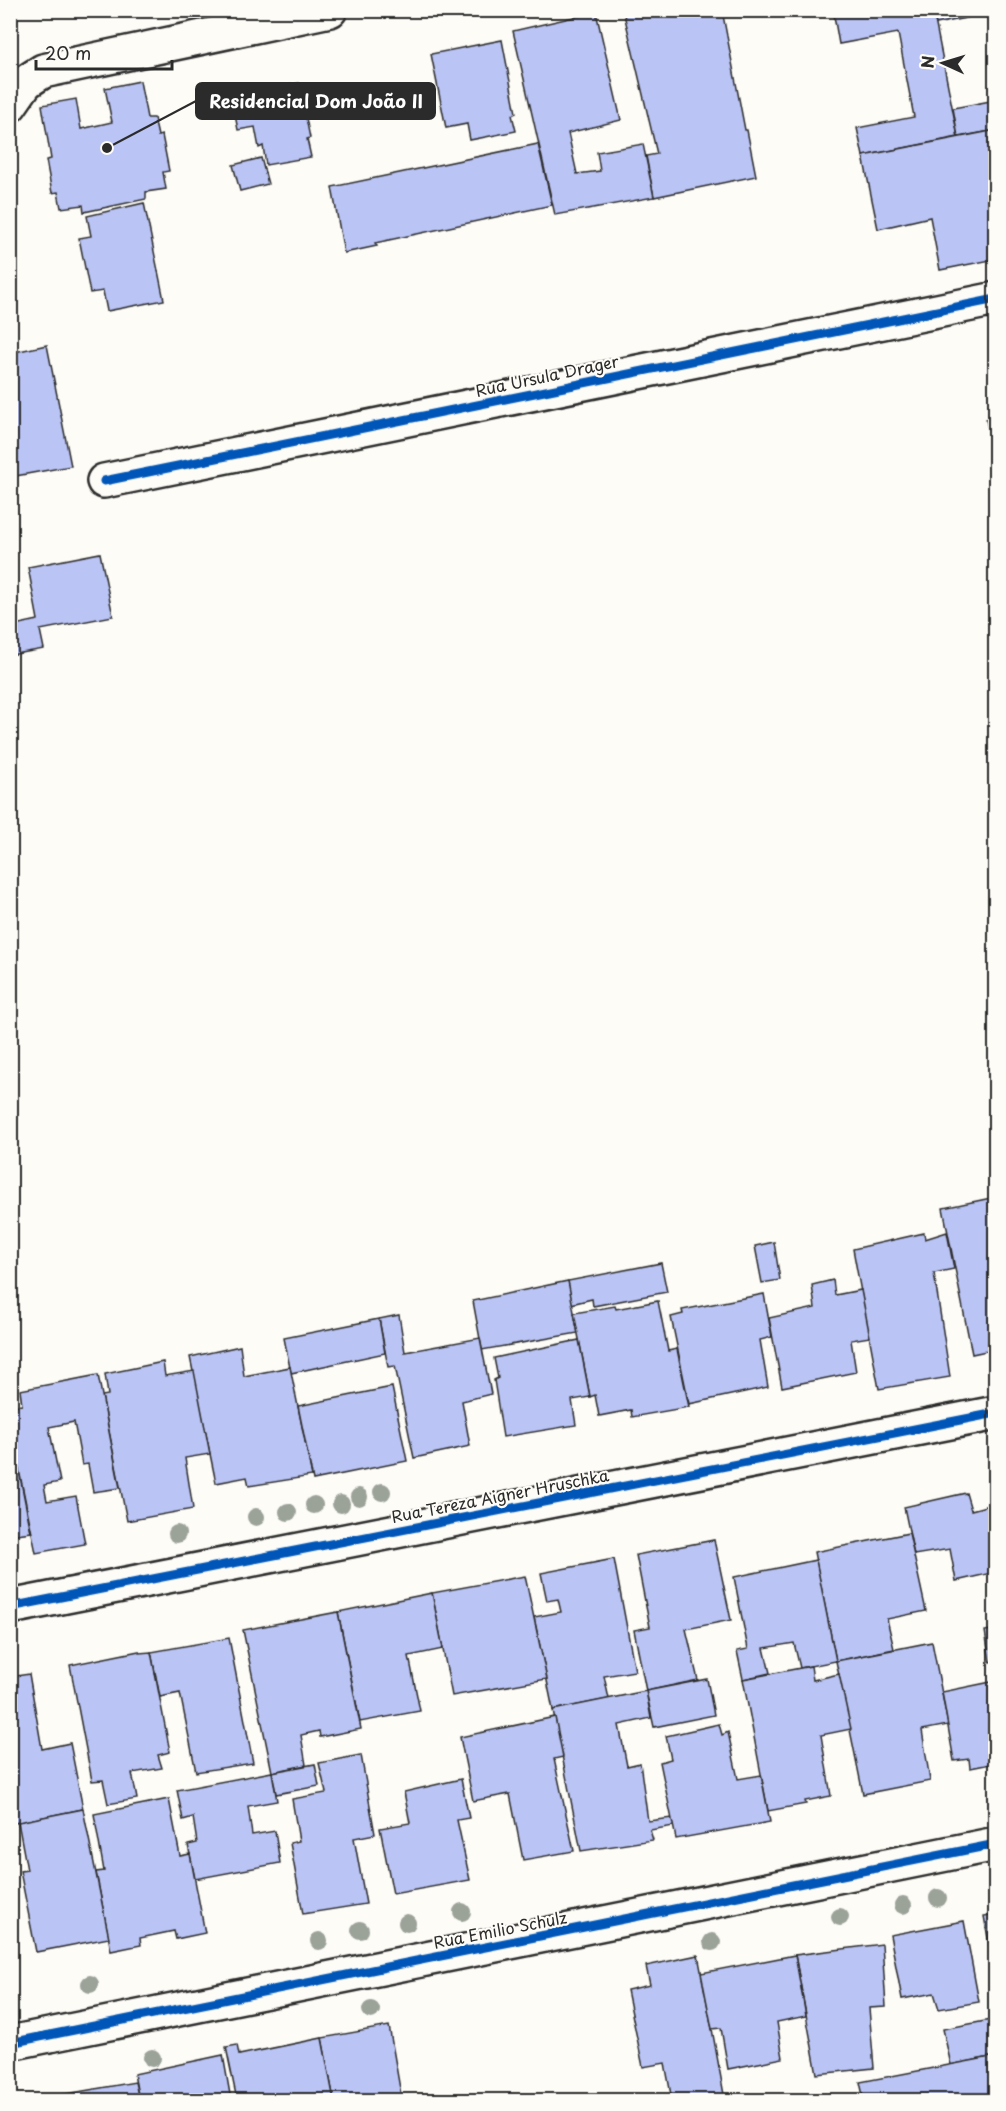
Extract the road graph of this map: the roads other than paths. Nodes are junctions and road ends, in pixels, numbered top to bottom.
1 (330, 10) edge
2 (10, 105) edge
3 (996, 299) edge
4 (104, 480) dead end
5 (996, 1413) edge
6 (10, 1607) edge
7 (996, 1844) edge
8 (10, 2043) edge

1 - 2 street
3 - 4 street, Rua Ursula Drager
5 - 6 street, Rua Tereza Aigner Hruschka
7 - 8 street, Rua Emilio Schulz

